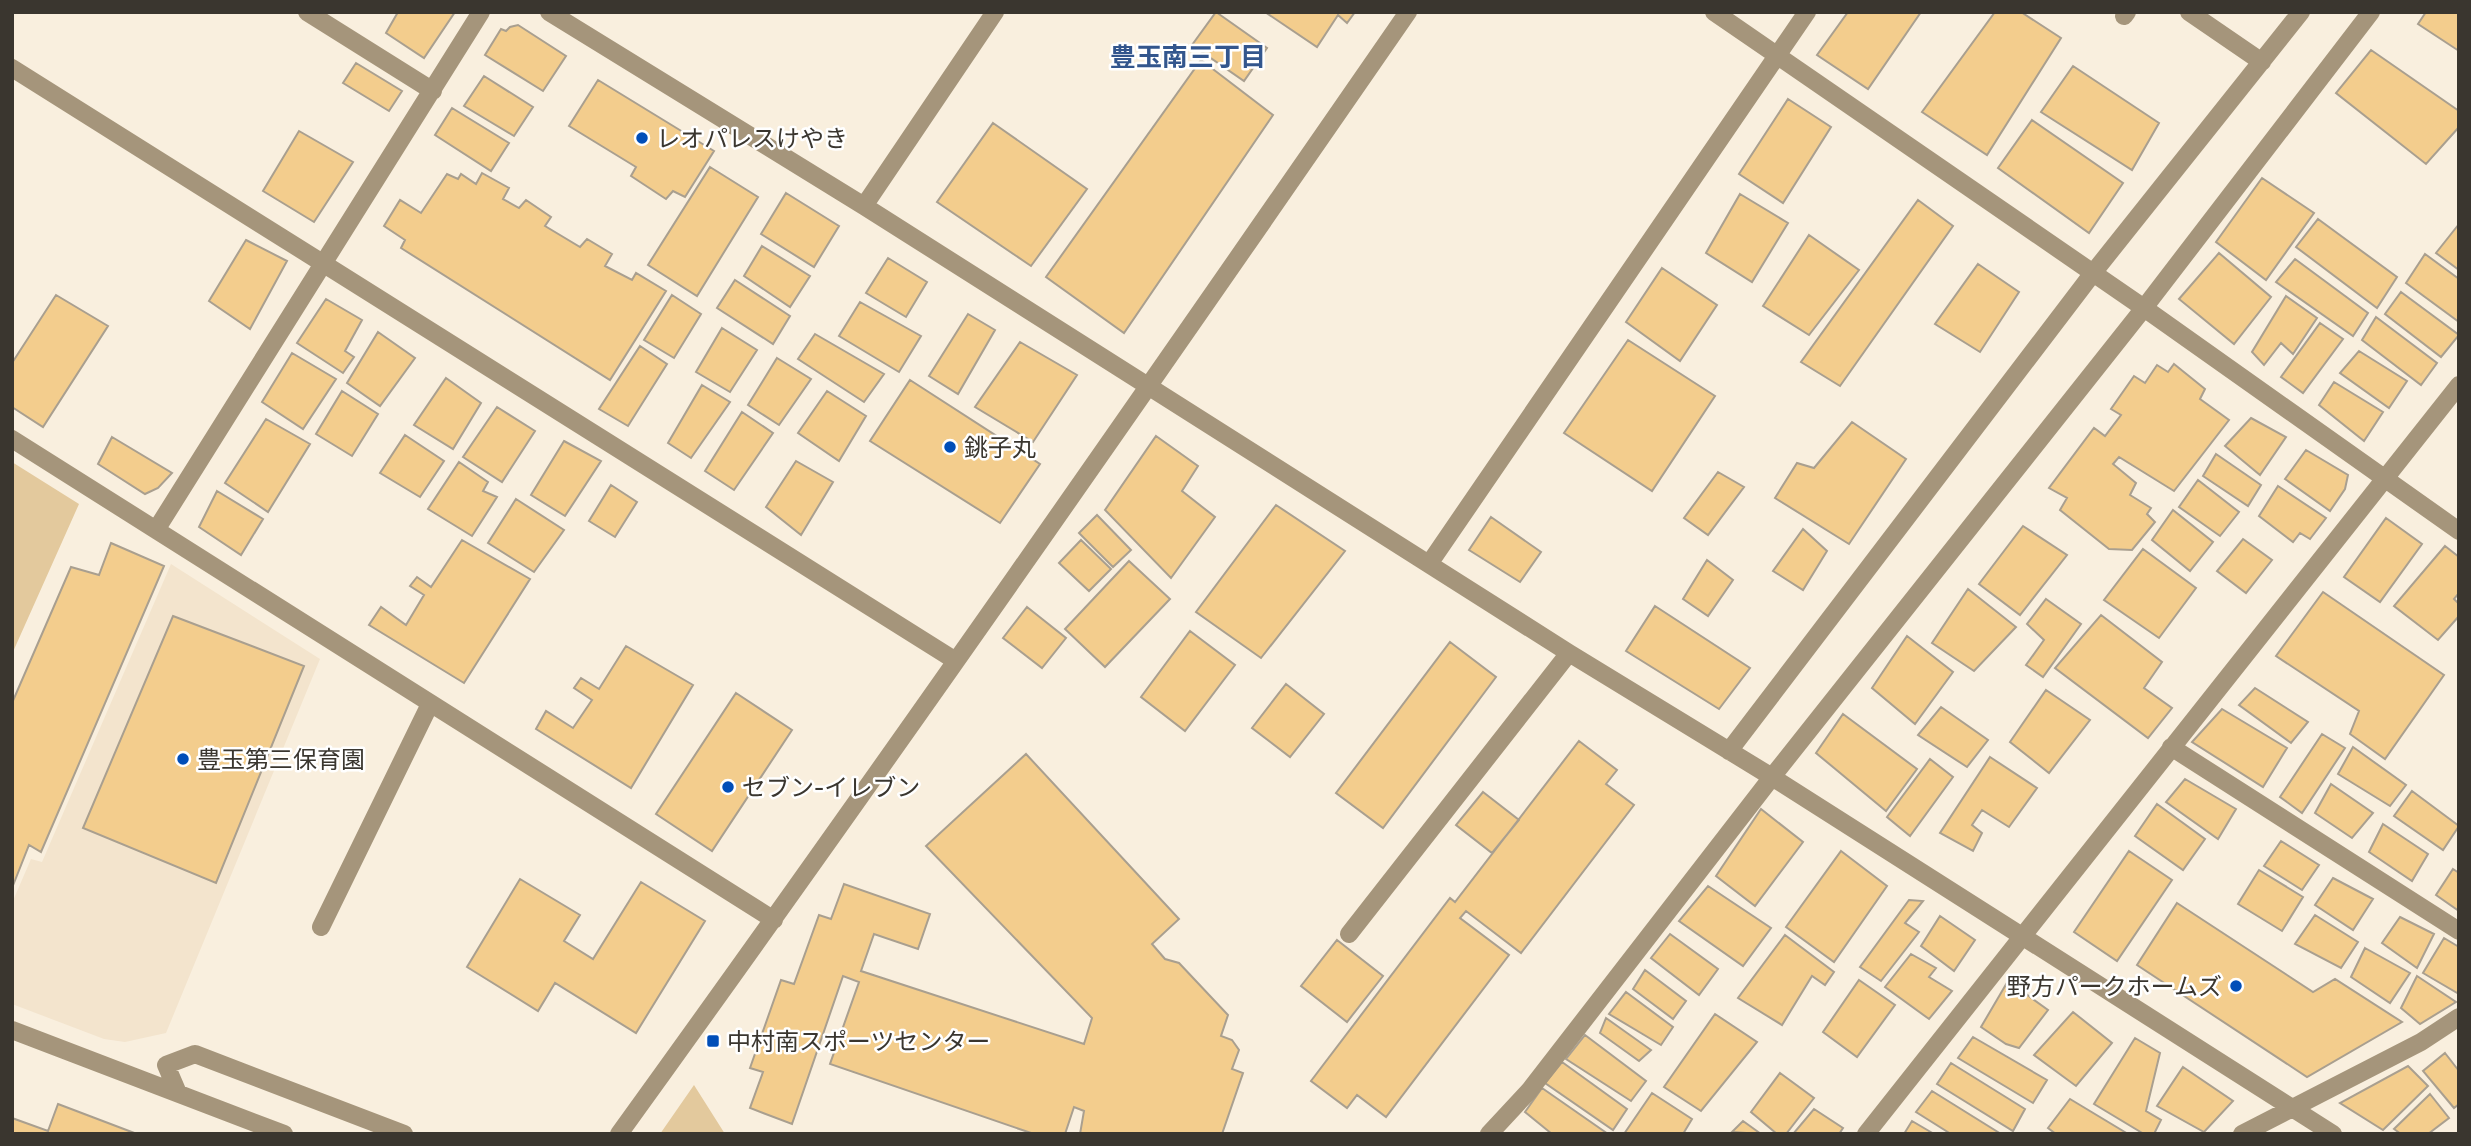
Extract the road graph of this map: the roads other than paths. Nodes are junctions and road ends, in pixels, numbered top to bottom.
1 (307, 12) edge
2 (481, 12) edge
3 (549, 12) edge
4 (995, 12) edge
5 (1409, 12) edge
6 (1714, 12) edge
7 (1807, 12) edge
8 (2189, 12) edge
9 (2301, 12) edge
10 (2371, 12) edge
11 (1778, 55) junction
12 (2262, 62) junction
13 (12, 68) edge
14 (433, 91) junction
15 (864, 206) junction
16 (323, 264) junction
17 (2093, 273) junction
18 (2144, 308) junction
19 (2459, 385) edge
20 (1149, 387) junction
21 (12, 439) edge
22 (2384, 479) junction
23 (156, 530) junction
24 (2459, 531) edge
25 (1429, 564) junction
26 (1569, 653) junction
27 (956, 661) junction
28 (430, 704) junction
29 (2171, 747) junction
30 (1729, 751) junction
31 (1772, 777) junction
32 (774, 920) junction
33 (321, 927) dead end
34 (2459, 931) edge
35 (1349, 933) dead end
36 (2021, 936) junction
37 (2459, 1017) edge
38 (12, 1030) edge
39 (178, 1093) junction
40 (2292, 1109) junction
41 (284, 1134) edge
42 (404, 1134) edge
43 (619, 1134) edge
44 (1489, 1134) edge
45 (1866, 1134) edge
46 (2242, 1134) edge
47 (2333, 1134) edge

1 - 14 street
2 - 14 street
3 - 15 street
4 - 15 street
5 - 20 street
6 - 11 street
7 - 11 street
8 - 12 street
9 - 12 street
10 - 18 street
11 - 17 street
11 - 25 street
12 - 17 street
13 - 16 street
14 - 16 street
15 - 20 street
16 - 23 street
16 - 27 street
17 - 18 street
17 - 30 street
18 - 22 street
18 - 31 street
19 - 22 street
20 - 25 street
20 - 27 street
21 - 23 street
22 - 24 street
22 - 29 street
23 - 28 street
25 - 26 street
26 - 30 street
26 - 35 street
27 - 32 street
28 - 32 street
28 - 33 street
29 - 34 street
29 - 36 street
30 - 31 street
31 - 36 street
31 - 44 street
32 - 43 street
36 - 40 street
36 - 45 street
37 - 40 street
38 - 39 street
39 - 41 street
39 - 42 street
40 - 46 street
40 - 47 street

